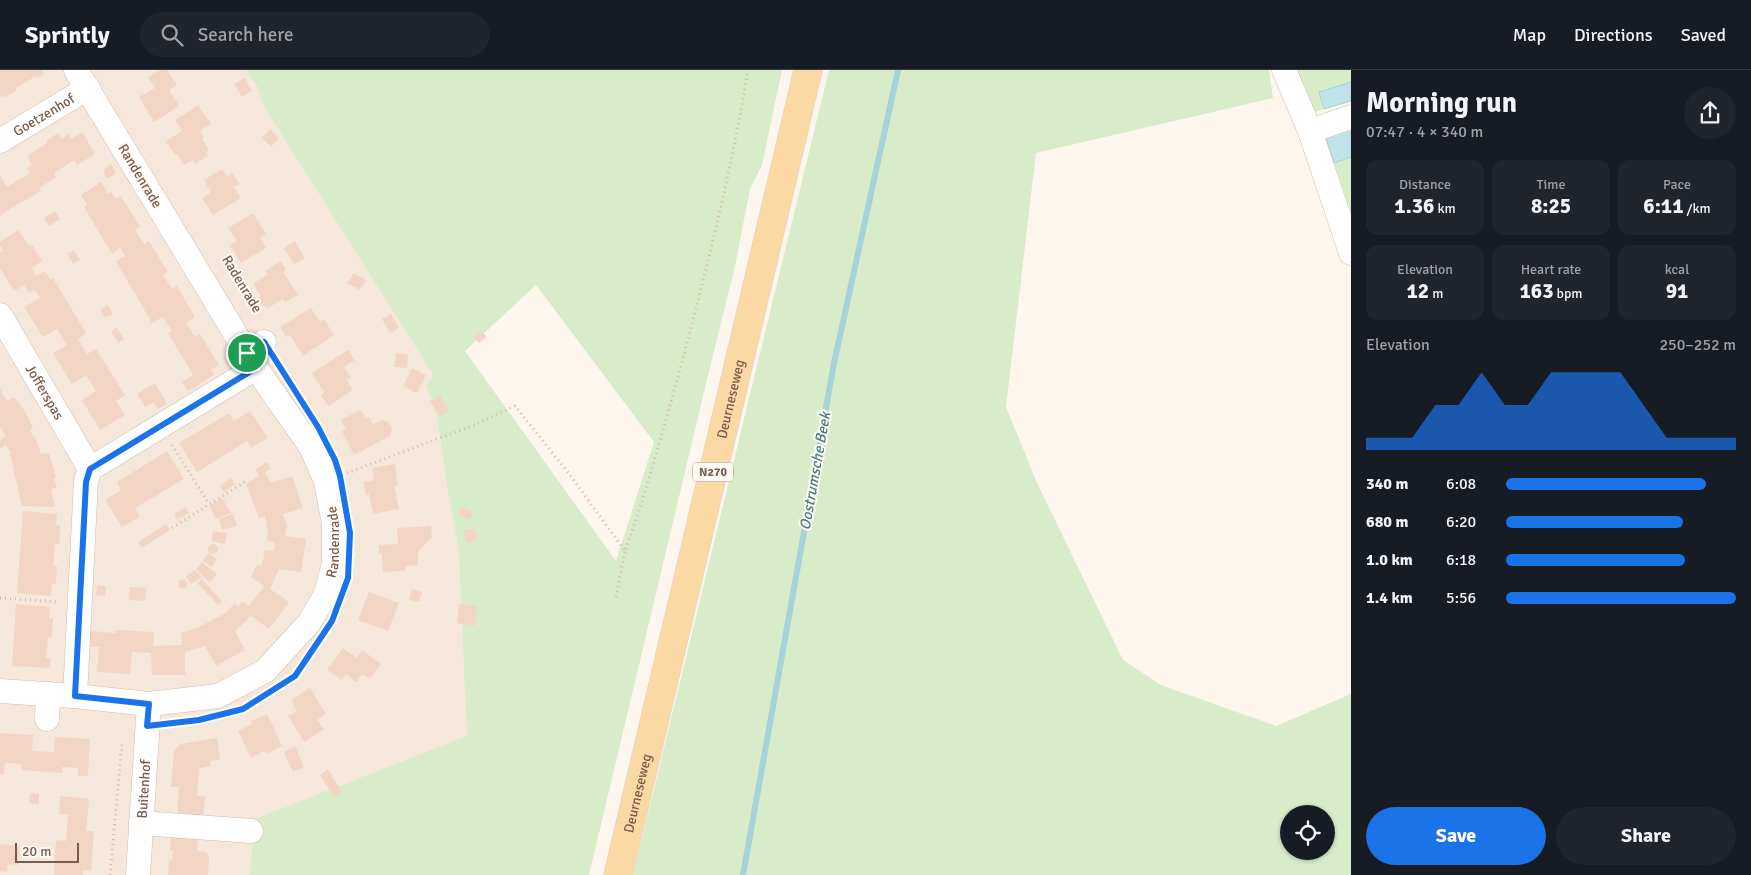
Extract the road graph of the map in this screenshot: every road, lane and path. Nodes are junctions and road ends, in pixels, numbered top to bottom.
1 (748, 70) edge
2 (808, 70) edge
3 (1284, 70) edge
4 (82, 79) edge
5 (1351, 117) edge
6 (1310, 131) junction
7 (0, 141) edge
8 (1351, 253) edge
9 (0, 315) edge
10 (256, 354) junction
11 (161, 426) junction
12 (90, 469) junction
13 (246, 481) dead end
14 (326, 482) junction
15 (209, 504) junction
16 (172, 528) dead end
17 (625, 551) junction
18 (616, 597) dead end
19 (0, 598) edge
20 (80, 603) junction
21 (306, 660) dead end
22 (288, 680) dead end
23 (0, 691) edge
24 (48, 694) junction
25 (75, 696) junction
26 (149, 704) junction
27 (47, 718) dead end
28 (122, 743) dead end
29 (141, 823) junction
30 (251, 831) dead end
31 (110, 875) edge
32 (138, 875) edge
33 (618, 875) edge

1 - 17 path
2 - 33 main road, Deurneseweg / N270
3 - 6 street
4 - 7 street, Goetzenhof
4 - 10 street, Randenrade
5 - 6 street
6 - 8 street
9 - 12 street, Jofferspas
10 - 11 street
10 - 14 street, Randenrade
11 - 12 street
11 - 15 path
12 - 20 street
13 - 15 path
14 - 17 path
14 - 26 street, Randenrade
15 - 16 path
17 - 18 path
19 - 20 path
20 - 25 street
21 - 22 path
23 - 24 street, Randenrade
24 - 25 street, Randenrade
24 - 27 street
25 - 26 street, Randenrade
26 - 29 street, Buitenhof
28 - 31 path, Buitenhof
29 - 30 street
29 - 32 street, Buitenhof

